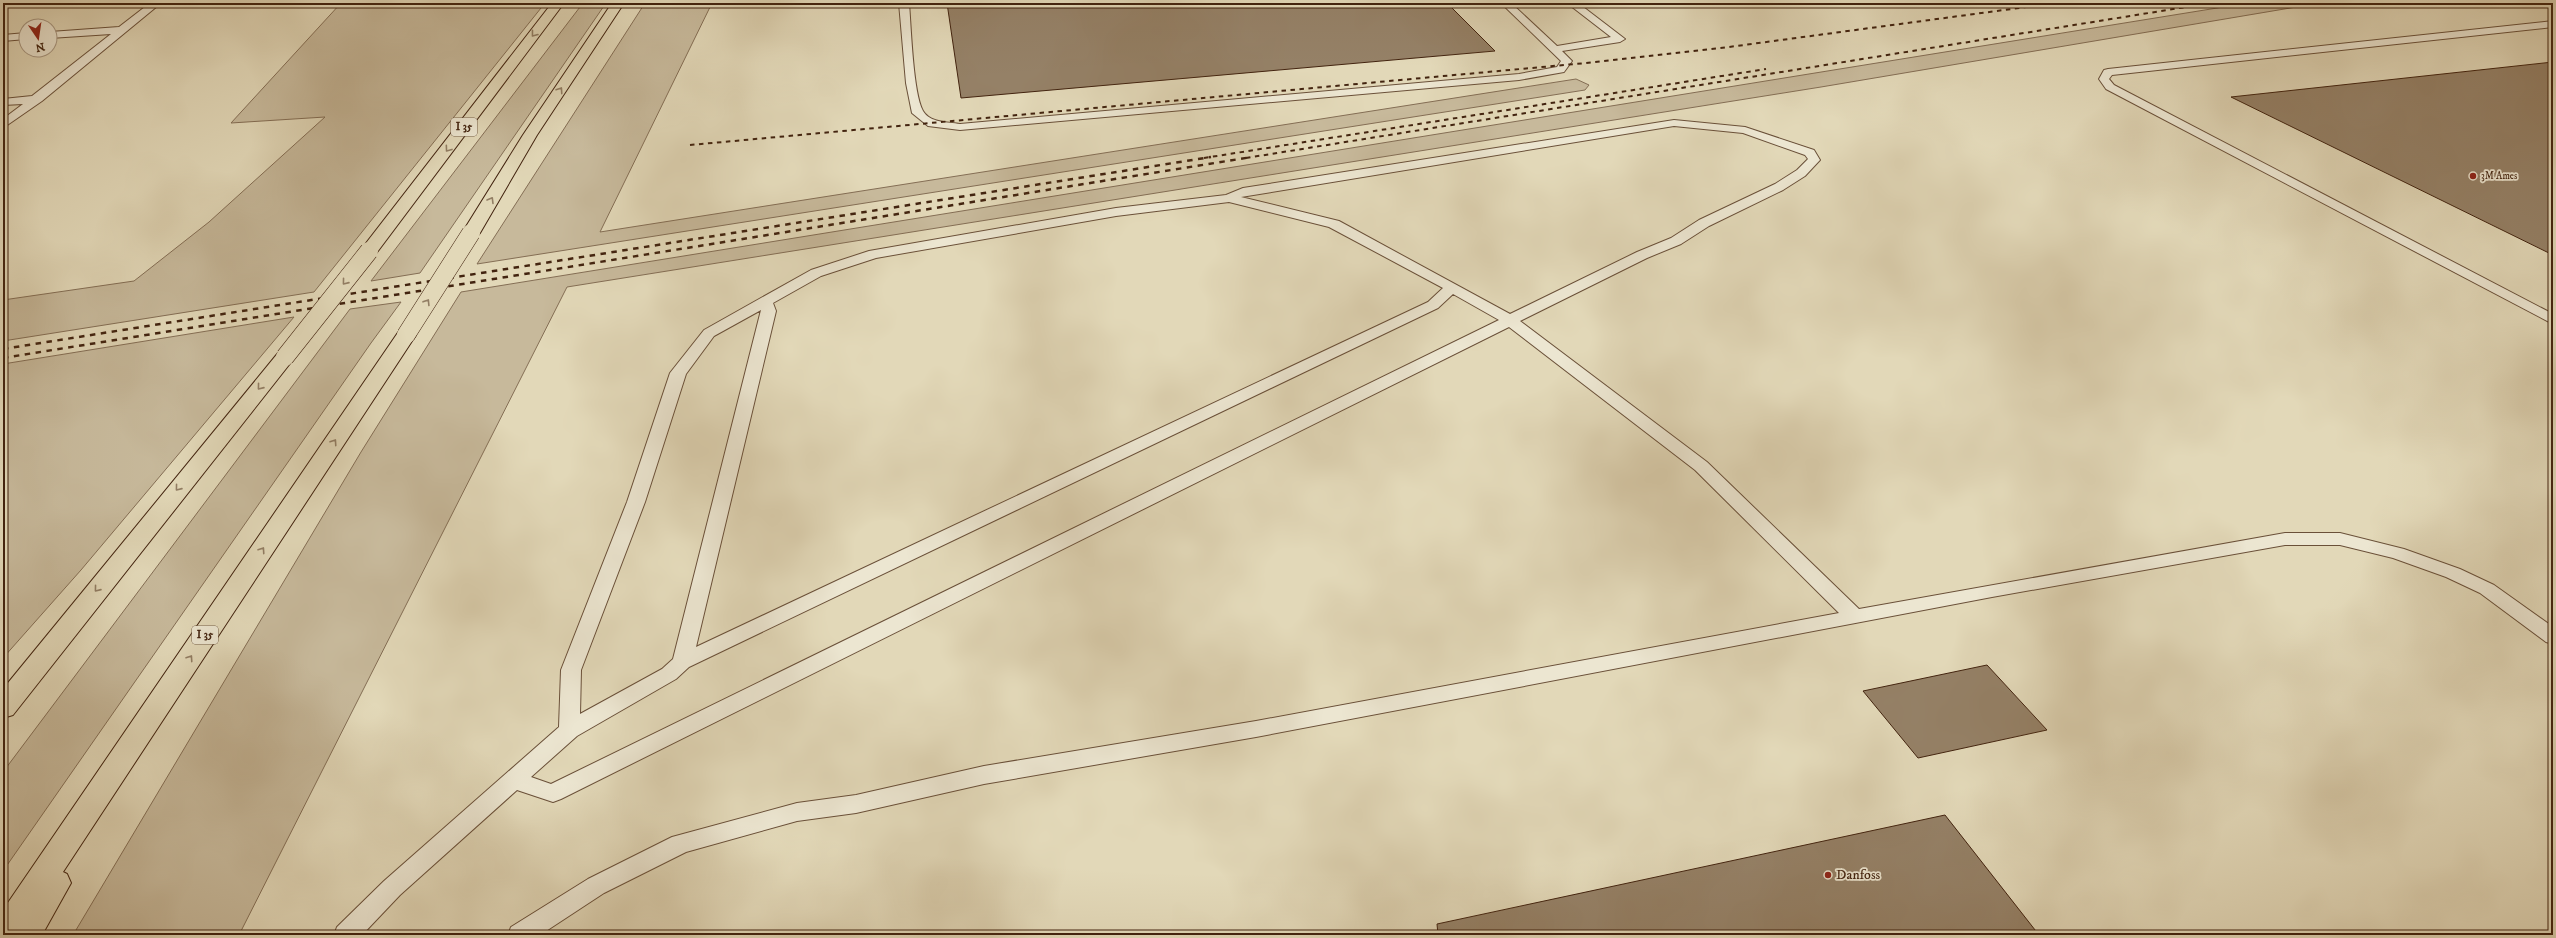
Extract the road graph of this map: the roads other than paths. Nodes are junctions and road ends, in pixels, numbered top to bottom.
1 (9, 3) edge
2 (156, 3) edge
3 (558, 3) edge
4 (618, 3) edge
5 (904, 3) edge
6 (1506, 3) edge
7 (1572, 3) edge
8 (1767, 3) edge
9 (1780, 4) edge
10 (3, 7) edge
11 (2553, 24) edge
12 (123, 30) junction
13 (58, 34) edge
14 (18, 37) edge
15 (3, 38) edge
16 (1555, 49) junction
17 (39, 99) junction
18 (3, 102) edge
19 (3, 125) edge
20 (1229, 198) junction
21 (1452, 287) junction
22 (765, 302) junction
23 (1510, 320) junction
24 (2553, 320) edge
25 (1855, 616) junction
26 (60, 635) junction
27 (2553, 637) edge
28 (682, 662) junction
29 (172, 685) junction
30 (3, 696) edge
31 (3, 708) edge
32 (569, 730) junction
33 (513, 780) junction
34 (4, 935) edge
35 (25, 935) edge
36 (346, 935) edge
37 (520, 935) edge

1 - 10 lane
2 - 12 lane
3 -> 26 highway, I 35, bridge
29 -> 4 highway, I 35, bridge
5 - 16 lane
6 - 16 lane
7 - 16 lane
8 - 9 lane
11 - 24 lane
12 - 13 lane
12 - 17 lane
14 - 15 lane
17 - 18 lane
17 - 19 lane
20 - 21 lane
20 - 22 lane
20 - 23 lane
21 - 23 lane
21 - 28 lane
22 - 28 lane
22 - 32 lane
23 - 25 lane
23 - 33 lane
25 - 27 lane
25 - 37 lane
26 - 30 highway
26 - 31 highway, I 35
28 - 32 lane
29 - 34 highway, I 35
29 - 35 highway
32 - 33 lane
33 - 36 lane

